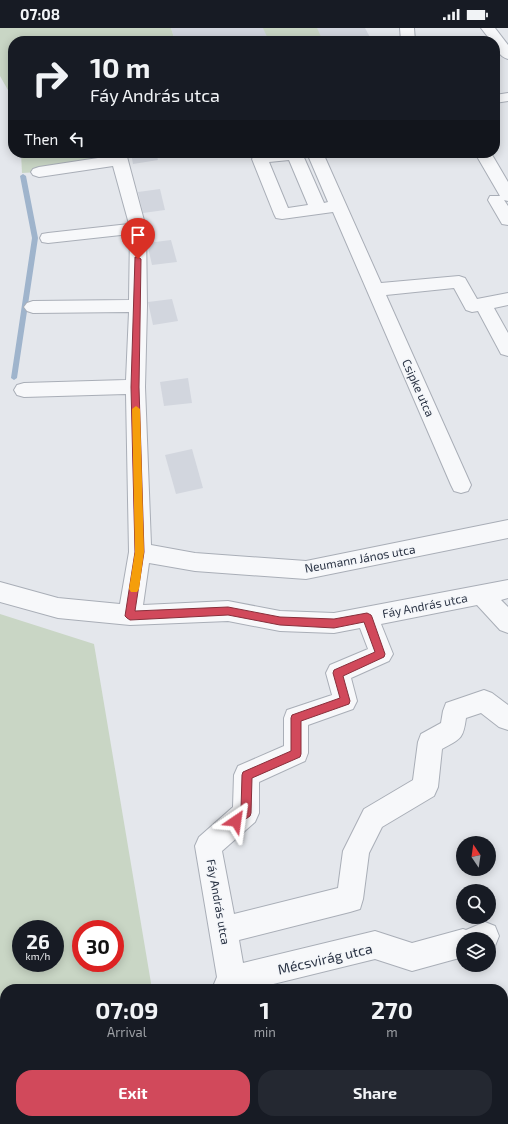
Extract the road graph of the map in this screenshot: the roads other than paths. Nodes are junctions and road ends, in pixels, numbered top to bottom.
1 (500, 44) edge
2 (508, 55) edge
3 (108, 158) edge
4 (119, 158) edge
5 (266, 158) edge
6 (292, 158) edge
7 (317, 158) edge
8 (485, 158) edge
9 (39, 172) dead end
10 (286, 178) junction
11 (502, 198) edge
12 (338, 206) junction
13 (318, 209) junction
14 (508, 220) edge
15 (138, 228) junction
16 (48, 238) dead end
17 (375, 290) junction
18 (508, 299) edge
19 (483, 304) junction
20 (138, 306) junction
21 (33, 307) dead end
22 (508, 349) edge
23 (135, 387) junction
24 (24, 390) dead end
25 (461, 485) dead end
26 (508, 530) edge
27 (140, 552) junction
28 (508, 589) edge
29 (0, 592) edge
30 (482, 594) junction
31 (130, 616) junction
32 (367, 617) junction
33 (508, 623) edge
34 (508, 719) edge
35 (223, 930) junction
36 (456, 944) edge
37 (229, 984) edge
38 (233, 984) edge

1 - 2 street
3 - 9 street
4 - 15 street
5 - 10 street
6 - 10 street
7 - 12 street, Csipke utca
8 - 11 street
10 - 13 street
10 - 13 street
11 - 14 street
12 - 13 street
12 - 17 street, Csipke utca
15 - 16 street
15 - 20 street
17 - 19 street
17 - 25 street, Csipke utca
18 - 19 street
19 - 22 street
20 - 21 street
20 - 23 street
23 - 24 street
23 - 27 street
26 - 27 street, Neumann János utca
27 - 31 street
28 - 30 street, Fáy András utca
29 - 31 street, Fáy András utca
30 - 32 street, Fáy András utca
30 - 33 street, Fáy András utca
31 - 32 street, Fáy András utca
32 - 35 street, Fáy András utca
34 - 35 street
35 - 37 street, Fáy András utca
36 - 38 street, Mécsvirág utca

